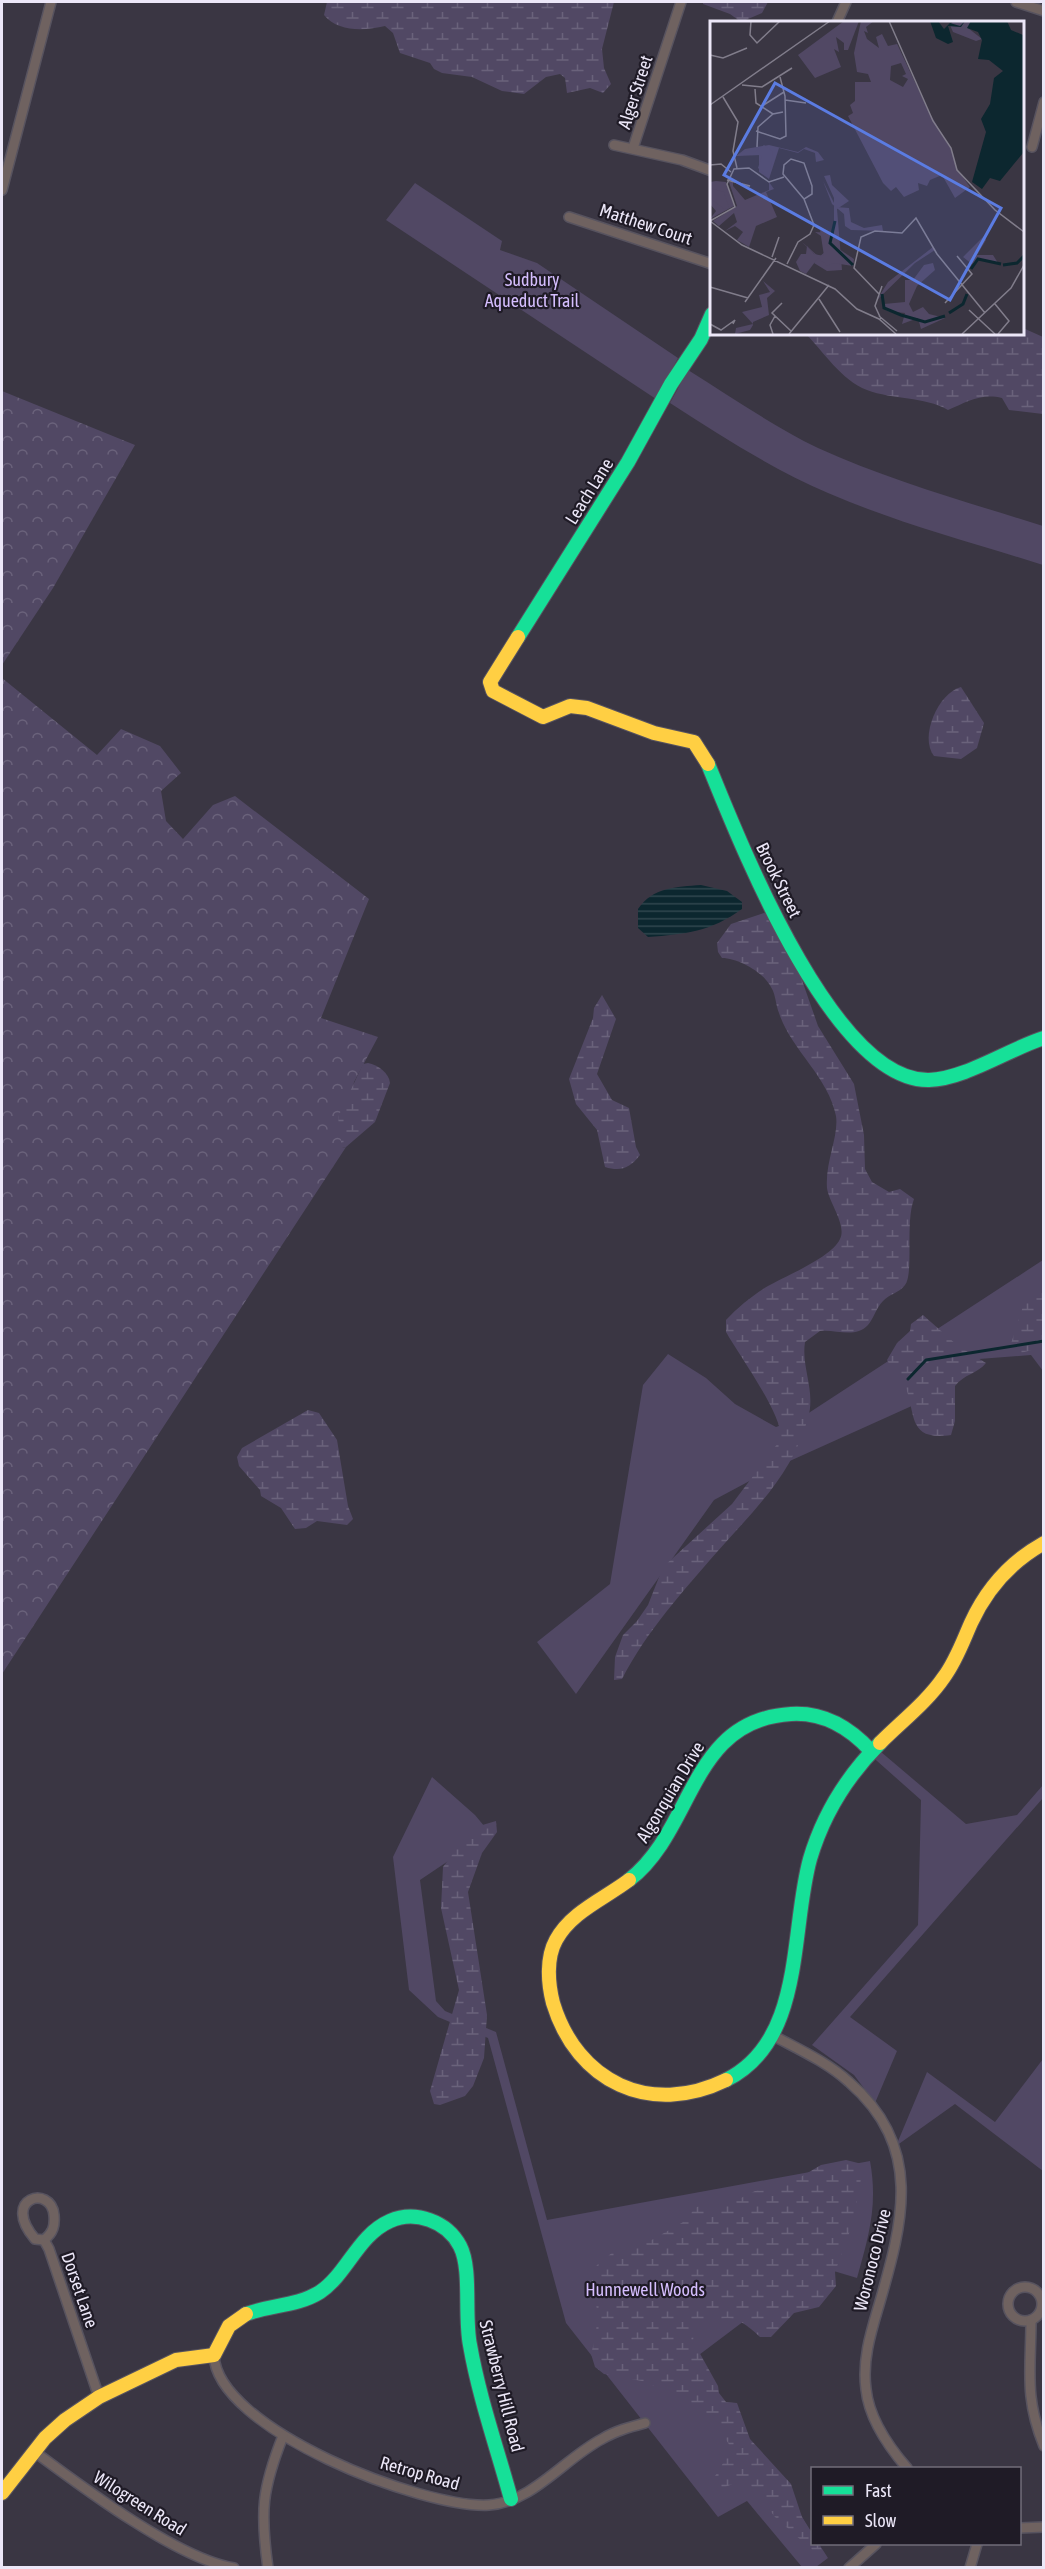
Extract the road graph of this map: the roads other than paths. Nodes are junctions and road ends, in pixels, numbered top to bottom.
1 (51, 2) edge
2 (681, 2) edge
3 (846, 2) edge
4 (1016, 2) edge
5 (1044, 11) edge
6 (837, 21) edge
7 (1044, 102) edge
8 (614, 145) dead end
9 (1032, 147) dead end
10 (633, 148) junction
11 (710, 170) edge
12 (2, 190) edge
13 (569, 217) dead end
14 (710, 263) edge
15 (710, 319) edge
16 (490, 682) joint
17 (1044, 1038) edge
18 (1044, 1543) edge
19 (871, 1751) junction
20 (772, 2035) junction
21 (44, 2240) junction
22 (1031, 2320) dead end
23 (214, 2355) junction
24 (99, 2397) junction
25 (645, 2422) dead end
26 (283, 2436) junction
27 (1044, 2446) edge
28 (35, 2452) junction
29 (905, 2467) edge
30 (2, 2493) edge
31 (512, 2499) junction
32 (1044, 2527) edge
33 (1021, 2528) edge
34 (875, 2545) edge
35 (977, 2545) edge
36 (234, 2568) edge
37 (268, 2568) edge
38 (849, 2568) edge
39 (970, 2568) edge

1 - 12 street
2 - 10 street, Alger Street
3 - 6 street
4 - 5 street
7 - 9 street
8 - 10 street
10 - 11 street, Alger Street
13 - 14 street, Matthew Court
15 - 16 street, Leach Lane
16 - 17 street, Brook Street
18 - 19 street, Algonquian Drive
19 - 20 street, Algonquian Drive
19 - 20 street, Algonquian Drive
20 - 29 street, Woronoco Drive
21 - 21 street, Dorset Lane
21 - 24 street, Dorset Lane
22 - 27 street
23 - 24 street
23 - 26 street, Retrop Road
23 - 31 street, Strawberry Hill Road
24 - 28 street
25 - 31 street, Retrop Road
26 - 31 street, Retrop Road
26 - 37 street
28 - 30 street
28 - 36 street, Wilogreen Road
32 - 33 street
34 - 38 street
35 - 39 street

